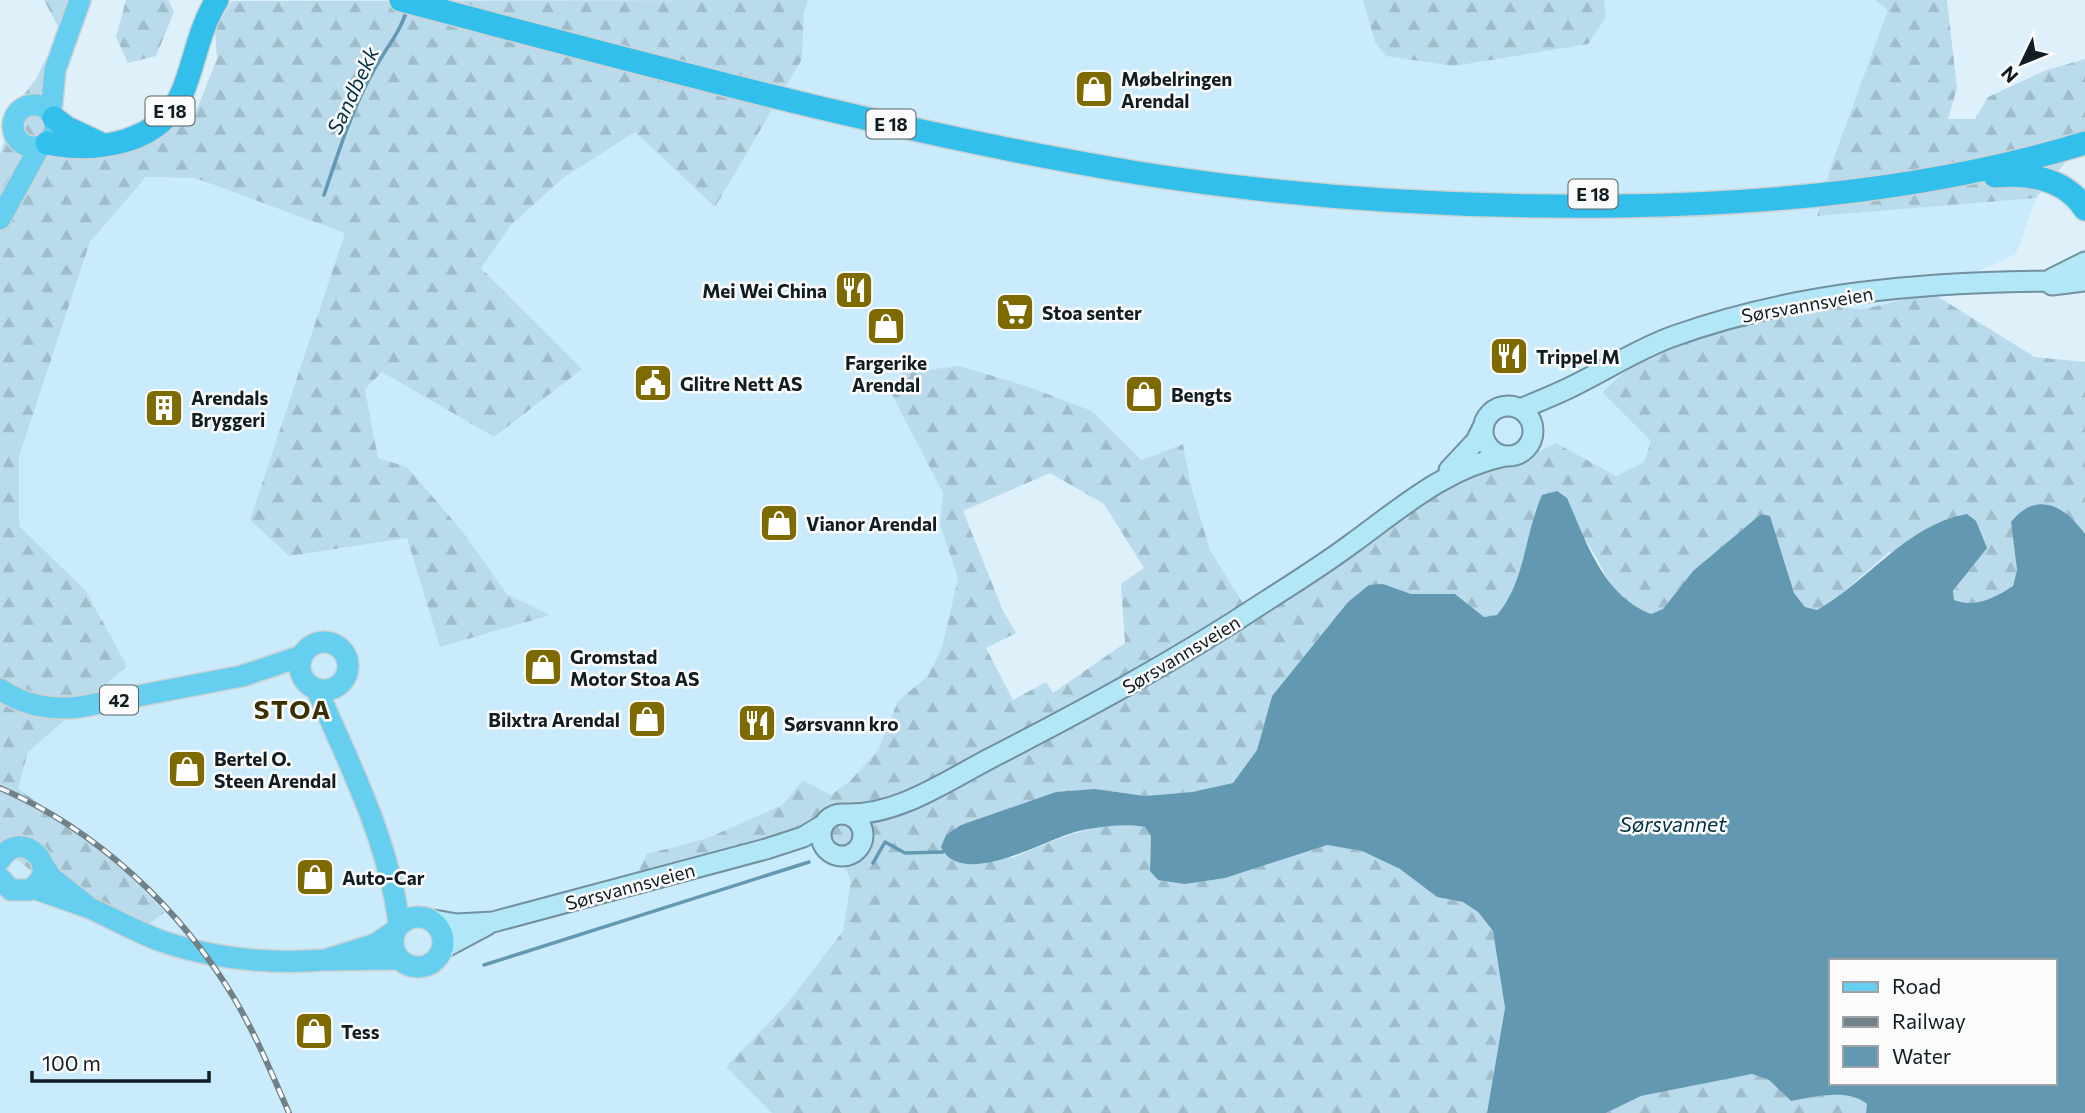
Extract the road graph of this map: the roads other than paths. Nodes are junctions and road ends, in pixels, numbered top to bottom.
1 (80, 0) edge
2 (195, 0) edge
3 (217, 0) edge
4 (401, 0) edge
5 (436, 3) edge
6 (198, 38) junction
7 (55, 70) junction
8 (29, 105) junction
9 (52, 115) junction
10 (2085, 130) edge
11 (15, 133) junction
12 (2085, 143) edge
13 (44, 144) junction
14 (102, 145) junction
15 (1904, 177) junction
16 (8, 199) junction
17 (2085, 209) edge
18 (0, 219) edge
19 (2085, 262) edge
20 (2047, 281) junction
21 (2085, 281) edge
22 (1580, 383) junction
23 (1520, 409) junction
24 (1483, 425) junction
25 (1532, 435) junction
26 (1505, 456) junction
27 (1439, 481) junction
28 (302, 656) junction
29 (242, 676) junction
30 (344, 681) junction
31 (313, 688) junction
32 (0, 689) edge
33 (340, 738) junction
34 (907, 802) junction
35 (847, 814) junction
36 (823, 825) junction
37 (863, 840) junction
38 (9, 843) edge
39 (766, 849) junction
40 (826, 849) junction
41 (0, 860) edge
42 (44, 866) junction
43 (0, 878) edge
44 (33, 888) junction
45 (90, 908) junction
46 (493, 922) junction
47 (410, 923) junction
48 (442, 949) junction
49 (399, 959) junction
50 (325, 960) junction

1 - 7 main road
2 - 6 highway, E 18
3 - 6 highway, E 18
4 - 5 highway, E 18
5 - 15 highway, E 18
6 - 14 highway, E 18
7 - 8 main road
7 - 9 main road
8 - 9 main road
8 - 11 main road
9 - 13 main road
9 - 14 highway
10 - 15 highway, E 18
11 - 13 main road
11 - 16 main road
12 - 15 highway, E 18
13 - 14 highway, E 18
13 - 16 main road
15 - 17 highway, E 18
16 - 18 main road
19 - 20 main road, Sørsvannsveien
20 - 21 main road, Sørsvannsveien
20 - 22 main road, Sørsvannsveien
22 - 23 main road, Sørsvannsveien
22 - 25 main road, Sørsvannsveien
23 - 24 main road
23 - 25 main road
24 - 26 main road
24 - 27 main road, Sørsvannsveien
25 - 26 main road
26 - 27 main road, Sørsvannsveien
27 - 34 main road, Sørsvannsveien
28 - 29 main road, 42
28 - 30 main road, 42
28 - 31 main road, 42
29 - 31 main road, 42
29 - 32 main road, 42
30 - 31 main road
30 - 33 main road, 42
31 - 33 main road, 42
33 - 47 main road, 42
34 - 35 main road, Sørsvannsveien
34 - 37 main road, Sørsvannsveien
35 - 36 main road
35 - 37 main road
36 - 39 main road, Sørsvannsveien
36 - 40 main road
37 - 40 main road
38 - 41 main road
38 - 42 main road
39 - 40 main road, Sørsvannsveien
39 - 46 main road, Sørsvannsveien
42 - 44 main road
42 - 45 main road
43 - 44 main road
44 - 45 main road
45 - 50 main road
46 - 47 main road, Sørsvannsveien
46 - 48 main road, Sørsvannsveien
47 - 48 main road, 42
47 - 49 main road, 42
47 - 50 main road
48 - 49 main road
49 - 50 main road

